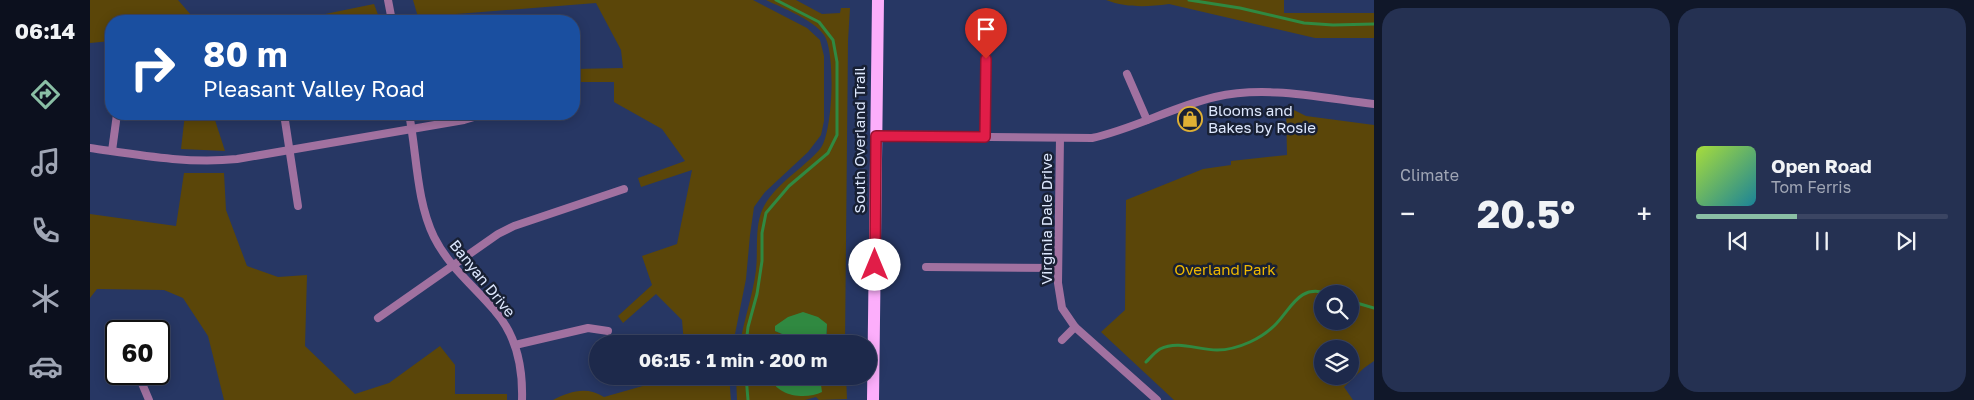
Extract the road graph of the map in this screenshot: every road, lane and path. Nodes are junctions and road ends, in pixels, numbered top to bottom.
1 (388, 0) edge
2 (878, 0) edge
3 (391, 15) edge
4 (986, 43) dead end
5 (1128, 74) dead end
6 (1374, 104) edge
7 (116, 120) edge
8 (285, 120) edge
9 (411, 120) edge
10 (464, 120) edge
11 (1147, 120) junction
12 (412, 128) junction
13 (876, 136) junction
14 (985, 137) junction
15 (1060, 138) junction
16 (90, 148) edge
17 (290, 150) junction
18 (112, 151) junction
19 (624, 189) dead end
20 (298, 206) dead end
21 (452, 266) junction
22 (926, 267) dead end
23 (1058, 268) junction
24 (378, 318) dead end
25 (1074, 327) junction
26 (608, 331) dead end
27 (1062, 340) dead end
28 (515, 346) junction
29 (143, 385) edge
30 (1151, 398) edge
31 (149, 400) edge
32 (522, 400) edge
33 (873, 400) edge

1 - 3 street
2 - 13 main road, South Overland Trail
4 - 14 street
5 - 11 street
6 - 11 street
7 - 18 street
8 - 17 street
9 - 12 street, Banyan Drive
10 - 12 street
11 - 15 street
12 - 17 street
12 - 21 street, Banyan Drive
13 - 14 street
13 - 33 main road, South Overland Trail
14 - 15 street
15 - 23 street, Virginia Dale Drive
16 - 18 street
17 - 18 street
17 - 20 street
19 - 21 street
21 - 24 street
21 - 28 street, Banyan Drive
22 - 23 street
23 - 25 street, Virginia Dale Drive
25 - 27 street
25 - 30 street, Virginia Dale Drive
26 - 28 street
28 - 32 street, Banyan Drive
29 - 31 street

